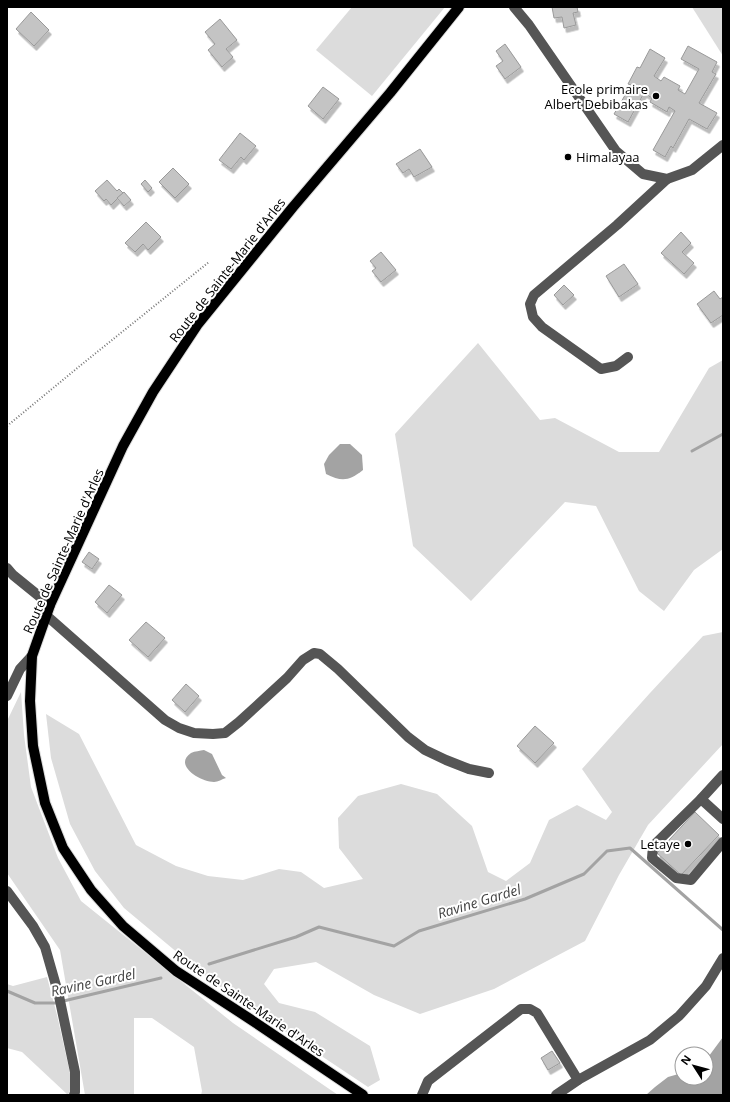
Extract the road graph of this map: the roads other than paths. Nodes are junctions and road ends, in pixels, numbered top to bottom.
1 (459, 7) edge
2 (514, 7) edge
3 (723, 145) edge
4 (667, 179) junction
5 (628, 357) dead end
6 (7, 568) edge
7 (50, 605) junction
8 (47, 616) junction
9 (32, 656) junction
10 (7, 696) edge
11 (489, 773) dead end
12 (723, 775) edge
13 (701, 799) junction
14 (723, 819) edge
15 (723, 842) edge
16 (7, 891) edge
17 (723, 958) edge
18 (578, 1080) junction
19 (74, 1095) edge
20 (363, 1095) edge
21 (422, 1095) edge
22 (556, 1095) edge

1 - 7 main road, Route de Sainte-Marie d'Arles
2 - 4 street
3 - 4 street
4 - 5 street
6 - 7 street
7 - 8 main road, Route de Sainte-Marie d'Arles
8 - 9 main road, Route de Sainte-Marie d'Arles
8 - 11 street
9 - 10 street
9 - 20 main road, Route de Sainte-Marie d'Arles
12 - 13 street
13 - 14 street
13 - 15 street
16 - 19 street
17 - 18 street
18 - 21 street
18 - 22 street

